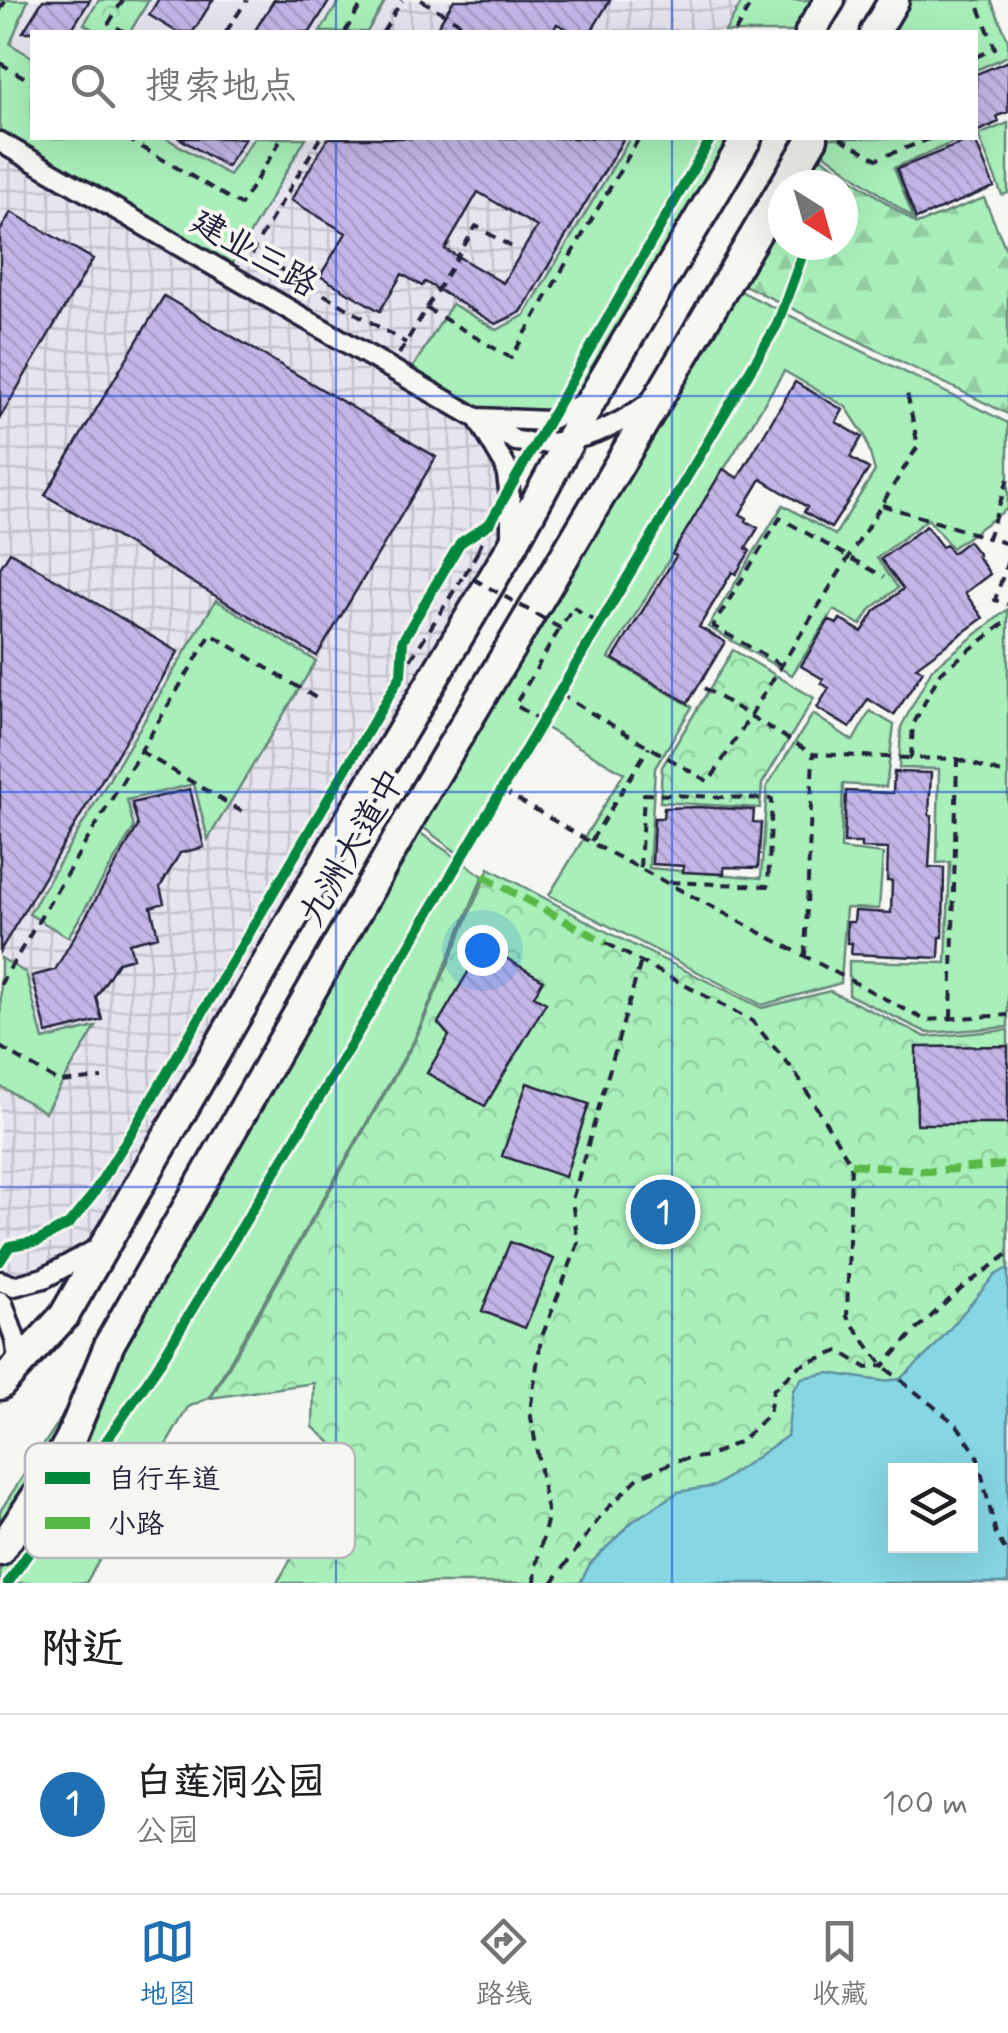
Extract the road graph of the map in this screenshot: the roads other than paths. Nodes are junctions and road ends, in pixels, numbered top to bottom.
1 (830, 0) edge
2 (894, 0) edge
3 (811, 30) edge
4 (876, 30) edge
5 (747, 140) edge
6 (812, 140) edge
7 (0, 142) edge
8 (794, 170) edge
9 (768, 213) edge
10 (666, 386) junction
11 (592, 398) junction
12 (477, 418) junction
13 (569, 441) junction
14 (511, 548) junction
15 (104, 1244) junction
16 (0, 1281) edge
17 (0, 1301) edge
18 (10, 1375) edge
19 (68, 1443) edge
20 (25, 1513) edge
21 (0, 1551) edge

1 - 3 main road
2 - 4 main road
5 - 11 main road, 九洲大道中
6 - 8 main road, 九洲大道中
7 - 12 street, 建业三路
9 - 10 main road, 九洲大道中
10 - 13 street
10 - 19 main road, 九洲大道中
11 - 12 street, 建业三路
11 - 13 main road, 九洲大道中
12 - 13 street
12 - 14 street, 建业三路
13 - 14 main road, 九洲大道中
14 - 15 main road, 九洲大道中
15 - 16 street
15 - 18 main road, 九洲大道中
17 - 18 street
20 - 21 main road, 九洲大道中

